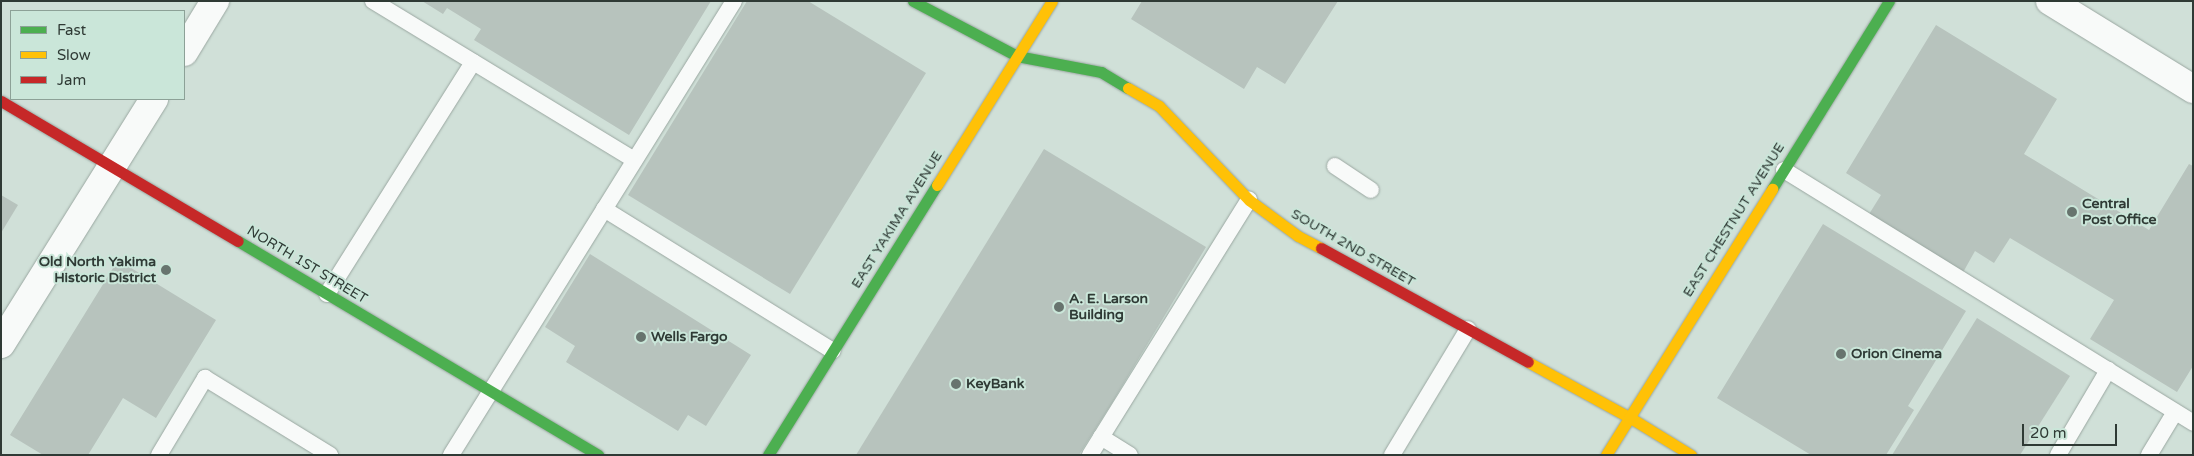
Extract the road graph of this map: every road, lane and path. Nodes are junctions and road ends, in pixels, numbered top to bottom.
1 (215, 1) edge
2 (374, 1) edge
3 (734, 1) edge
4 (913, 1) edge
5 (1052, 1) edge
6 (1889, 1) edge
7 (2050, 1) edge
8 (185, 50) edge
9 (1017, 56) junction
10 (474, 62) junction
11 (2193, 89) edge
12 (153, 100) edge
13 (1, 101) edge
14 (635, 160) junction
15 (1335, 166) dead end
16 (112, 167) junction
17 (1784, 170) junction
18 (1371, 190) dead end
19 (1249, 200) junction
20 (604, 209) junction
21 (327, 294) junction
22 (1468, 329) junction
23 (1, 344) edge
24 (833, 351) junction
25 (2108, 370) junction
26 (490, 391) junction
27 (1629, 417) junction
28 (2187, 417) edge
29 (1101, 437) junction
30 (159, 455) edge
31 (330, 455) edge
32 (451, 455) edge
33 (598, 455) edge
34 (768, 455) edge
35 (1090, 455) edge
36 (1130, 455) edge
37 (1392, 455) edge
38 (1606, 455) edge
39 (1691, 455) edge
40 (2058, 455) edge
41 (2149, 455) edge

1 - 8 street
2 - 10 lane
3 - 14 lane
4 - 9 street, SOUTH 2ND STREET
5 - 9 street, EAST YAKIMA AVENUE
6 - 17 street, EAST CHESTNUT AVENUE
7 - 11 street
9 - 19 street, SOUTH 2ND STREET
9 - 24 street, EAST YAKIMA AVENUE
10 - 14 lane
10 - 21 lane
12 - 16 street
13 - 16 street, NORTH 1ST STREET
14 - 20 lane
15 - 18 lane
16 - 21 street, NORTH 1ST STREET
16 - 23 street
17 - 25 lane
17 - 27 street, EAST CHESTNUT AVENUE
19 - 22 street, SOUTH 2ND STREET
19 - 29 lane
20 - 24 lane
20 - 26 lane
21 - 26 street, NORTH 1ST STREET
22 - 27 street, SOUTH 2ND STREET
22 - 37 lane
24 - 34 street, EAST YAKIMA AVENUE
25 - 28 lane
25 - 40 lane
26 - 32 lane
26 - 33 street, NORTH 1ST STREET
27 - 38 street, EAST CHESTNUT AVENUE
27 - 39 street, SOUTH 2ND STREET
28 - 41 lane
29 - 35 lane
29 - 36 lane
30 - 31 lane

